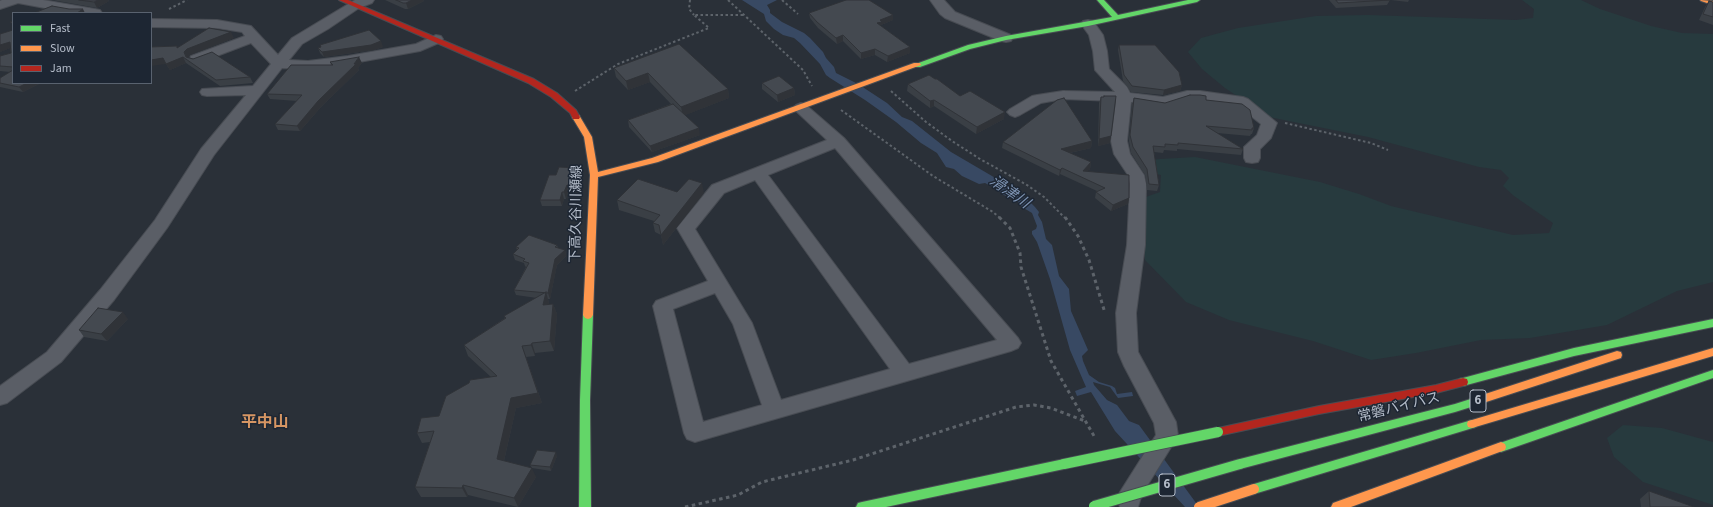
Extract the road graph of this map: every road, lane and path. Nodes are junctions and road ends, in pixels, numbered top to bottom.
1 (14, 0) edge
2 (21, 0) edge
3 (690, 0) edge
4 (728, 0) edge
5 (782, 0) edge
6 (937, 0) edge
7 (1100, 0) edge
8 (1197, 0) edge
9 (1703, 0) edge
10 (355, 2) edge
11 (1713, 3) edge
12 (0, 5) edge
13 (89, 12) edge
14 (798, 14) dead end
15 (694, 15) junction
16 (744, 15) junction
17 (1116, 17) junction
18 (152, 23) edge
19 (1088, 24) junction
20 (254, 37) junction
21 (1006, 38) junction
22 (436, 39) junction
23 (196, 59) edge
24 (279, 64) junction
25 (875, 80) junction
26 (258, 90) junction
27 (207, 92) dead end
28 (1124, 97) junction
29 (827, 98) junction
30 (561, 101) junction
31 (801, 108) junction
32 (1015, 112) dead end
33 (1265, 119) junction
34 (838, 141) junction
35 (1388, 150) dead end
36 (1252, 158) dead end
37 (758, 173) junction
38 (594, 175) junction
39 (719, 284) junction
40 (1106, 315) dead end
41 (1713, 323) edge
42 (1713, 352) edge
43 (905, 374) junction
44 (1713, 374) edge
45 (0, 397) edge
46 (775, 411) junction
47 (1085, 422) junction
48 (1097, 441) dead end
49 (1091, 506) edge
50 (585, 507) edge
51 (685, 507) edge
52 (862, 507) edge
53 (1130, 507) edge
54 (1199, 507) edge
55 (1337, 507) edge

1 - 12 street
2 - 13 street
3 - 15 path
4 - 16 path
5 - 14 path
6 - 21 street
7 - 17 main road
8 - 17 main road
9 - 11 main road
10 - 22 main road, 下高久谷川瀬線
10 - 24 street
15 - 16 path
15 - 30 path
16 - 29 path
17 - 19 main road
18 - 20 street
19 - 21 main road
19 - 28 street
20 - 23 street
20 - 24 street
21 - 25 main road
22 - 24 street
22 - 30 main road, 下高久谷川瀬線
24 - 26 street
25 - 29 main road
25 - 40 path
26 - 27 street
26 - 45 street
28 - 32 street
28 - 33 street
28 - 53 street
29 - 31 main road
29 - 47 path
30 - 38 main road, 下高久谷川瀬線
31 - 34 street
31 - 38 main road
33 - 35 path
33 - 36 street
34 - 37 street
34 - 43 street
37 - 39 street
37 - 43 street
38 - 50 main road, 下高久谷川瀬線
39 - 46 street
39 - 46 street
41 - 49 main road, 常磐バイパス / 6, bridge
41 - 52 main road, bridge
42 - 54 main road, 6, bridge
43 - 46 street
44 - 55 main road
47 - 48 path
47 - 51 path

